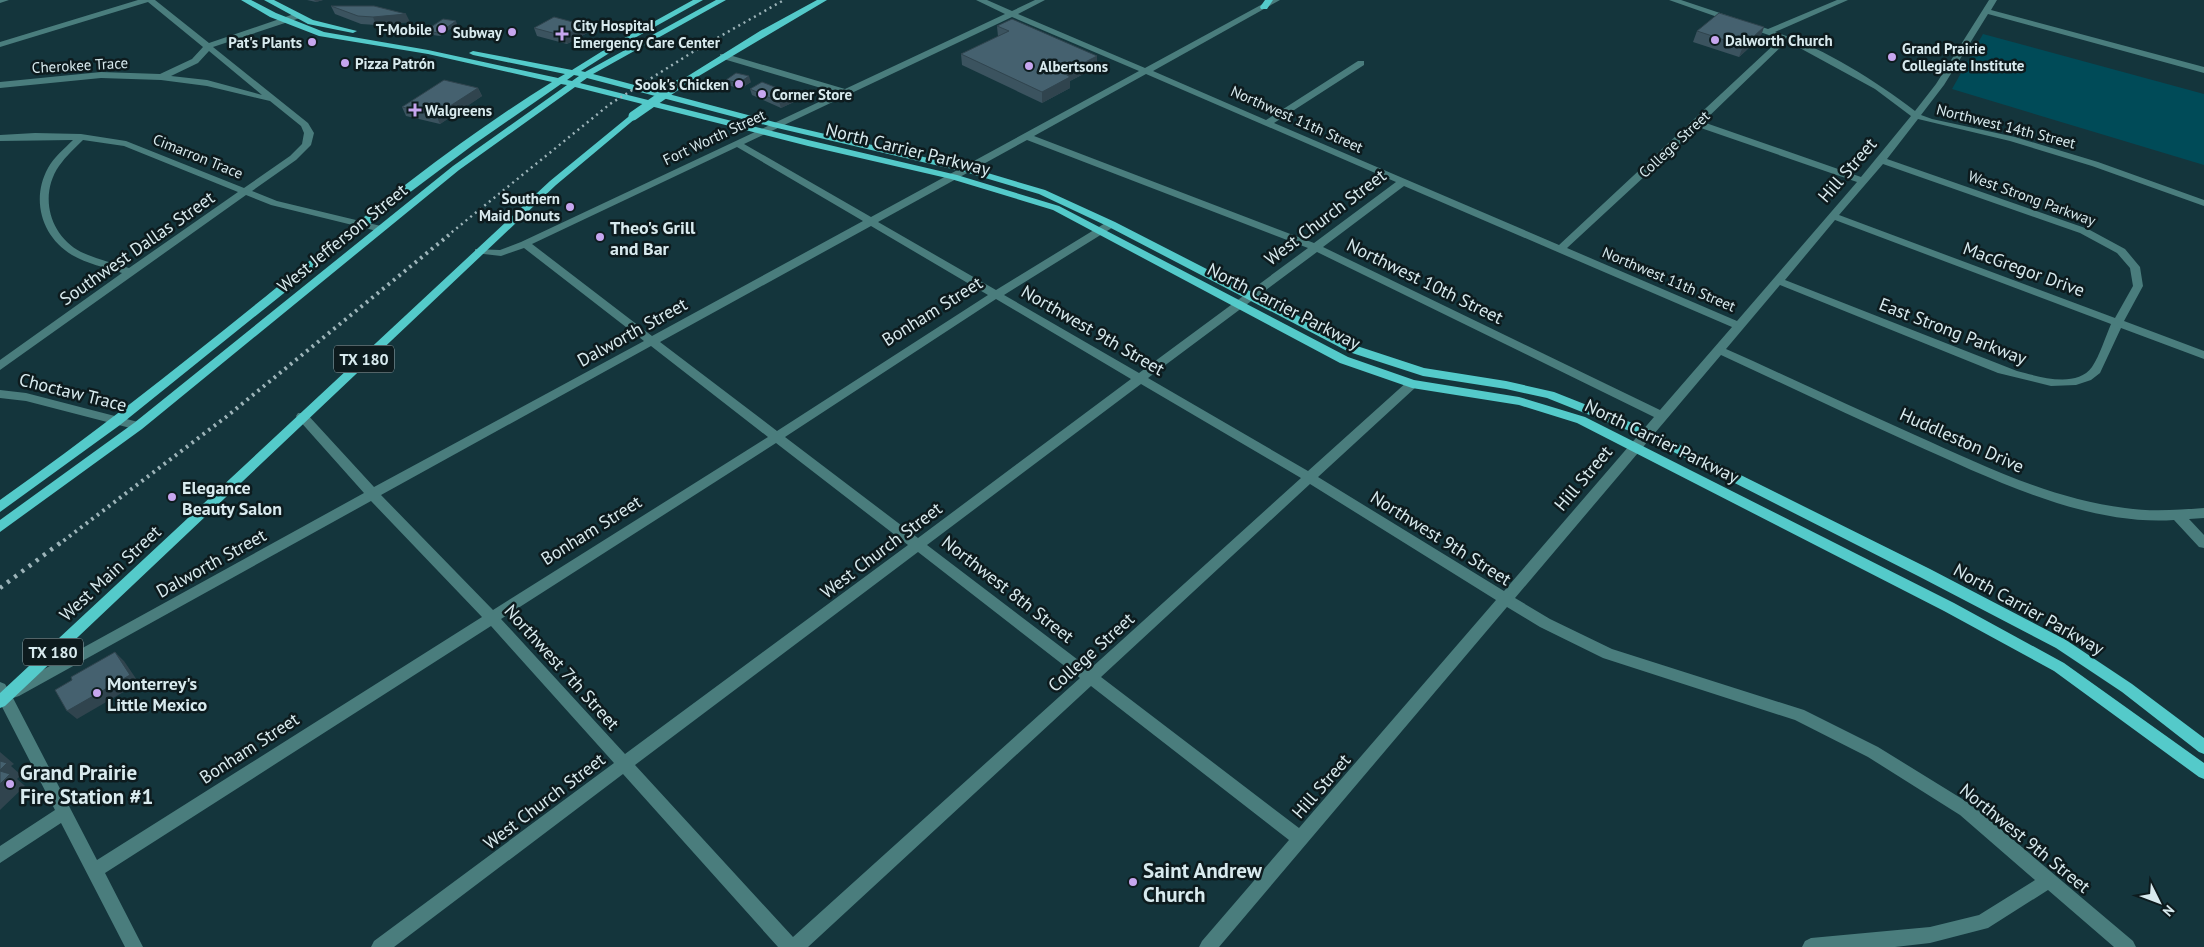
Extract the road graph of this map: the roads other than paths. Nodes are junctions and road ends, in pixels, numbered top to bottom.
1 (5, 0) edge
2 (146, 0) edge
3 (150, 0) edge
4 (245, 0) edge
5 (268, 0) edge
6 (699, 0) edge
7 (722, 0) edge
8 (823, 0) edge
9 (980, 0) edge
10 (1041, 0) edge
11 (1276, 0) edge
12 (1673, 0) edge
13 (1844, 0) edge
14 (1993, 0) edge
15 (0, 2) edge
16 (1267, 3) edge
17 (1987, 11) junction
18 (1013, 14) junction
19 (297, 16) junction
20 (284, 20) junction
21 (1770, 32) junction
22 (1786, 38) junction
23 (0, 45) edge
24 (208, 46) junction
25 (723, 56) junction
26 (1361, 63) dead end
27 (1148, 70) junction
28 (2204, 70) edge
29 (571, 72) junction
30 (586, 75) junction
31 (161, 77) junction
32 (558, 81) junction
33 (574, 84) junction
34 (0, 85) edge
35 (845, 92) junction
36 (276, 102) junction
37 (1917, 116) junction
38 (1269, 122) junction
39 (1697, 123) junction
40 (776, 125) junction
41 (761, 132) junction
42 (81, 137) junction
43 (1028, 137) junction
44 (0, 138) edge
45 (736, 143) junction
46 (1881, 160) junction
47 (968, 170) junction
48 (954, 177) junction
49 (1862, 181) junction
50 (1403, 182) junction
51 (246, 191) junction
52 (2204, 203) edge
53 (1832, 216) junction
54 (873, 222) junction
55 (362, 224) junction
56 (1111, 224) junction
57 (381, 229) junction
58 (1099, 232) junction
59 (525, 244) junction
60 (1315, 247) junction
61 (1560, 248) junction
62 (479, 251) junction
63 (130, 272) junction
64 (1778, 281) junction
65 (996, 295) junction
66 (1250, 296) junction
67 (1239, 305) junction
68 (254, 311) junction
69 (275, 315) junction
70 (2118, 322) junction
71 (1739, 326) junction
72 (652, 340) junction
73 (209, 347) junction
74 (1719, 350) junction
75 (230, 351) junction
76 (2204, 355) edge
77 (12, 357) junction
78 (0, 361) edge
79 (0, 366) edge
80 (1140, 379) junction
81 (1412, 384) junction
82 (0, 394) edge
83 (22, 396) junction
84 (0, 402) edge
85 (302, 416) junction
86 (1663, 416) junction
87 (116, 421) junction
88 (138, 426) junction
89 (1646, 433) junction
90 (776, 437) junction
91 (1634, 446) junction
92 (1310, 478) junction
93 (372, 494) junction
94 (0, 507) edge
95 (2204, 513) edge
96 (2179, 517) junction
97 (0, 527) edge
98 (2204, 543) edge
99 (919, 545) junction
100 (1504, 598) junction
101 (491, 617) junction
102 (1091, 677) junction
103 (2, 695) edge
104 (2204, 747) edge
105 (625, 764) junction
106 (2204, 772) edge
107 (64, 813) junction
108 (1300, 838) junction
109 (0, 855) edge
110 (94, 871) junction
111 (2050, 880) junction
112 (134, 947) edge
113 (380, 947) edge
114 (790, 947) edge
115 (795, 947) edge
116 (1208, 947) edge
117 (1811, 947) edge
118 (2127, 947) edge

1 - 15 street
2 - 23 street
3 - 24 street
4 - 20 main road, North Carrier Parkway
5 - 19 main road, North Carrier Parkway
6 - 29 main road, West Jefferson Street
7 - 30 main road, West Jefferson Street
8 - 25 main road, West Main Street / TX 180
9 - 18 street, Northwest 11th Street
10 - 18 street, Fort Worth Street
11 - 16 street, Dalworth Street
12 - 21 street, Northwest 14th Street
13 - 21 street
14 - 17 street, Hill Street
16 - 27 street, Dalworth Street
17 - 28 street
17 - 37 street, Hill Street
18 - 27 street, Northwest 11th Street
18 - 35 street, Fort Worth Street
19 - 20 street, Cherokee Trace
19 - 29 main road, North Carrier Parkway
20 - 24 street, Cherokee Trace
20 - 32 main road, North Carrier Parkway
21 - 22 street, Northwest 14th Street
22 - 37 street, Northwest 14th Street
22 - 39 street, College Street
24 - 31 street, Cherokee Trace
24 - 36 street
25 - 35 street
25 - 62 main road, West Main Street / TX 180, bridge
26 - 38 street
27 - 38 street, Northwest 11th Street
27 - 43 street, Dalworth Street
29 - 30 main road, North Carrier Parkway
29 - 32 main road, West Jefferson Street
30 - 33 main road, West Jefferson Street
30 - 40 main road, North Carrier Parkway
31 - 34 street, Cherokee Trace
31 - 36 street, Cherokee Trace
32 - 33 main road, North Carrier Parkway
32 - 55 main road, West Jefferson Street
33 - 41 main road, North Carrier Parkway
33 - 57 main road, West Jefferson Street
35 - 40 street, Fort Worth Street
36 - 51 street, Southwest Dallas Street
37 - 46 street, Hill Street
37 - 52 street, Northwest 14th Street
38 - 50 street, Northwest 11th Street
39 - 49 street
39 - 61 street, College Street
40 - 41 street, Fort Worth Street
40 - 47 main road, North Carrier Parkway
41 - 45 street, Fort Worth Street
41 - 48 main road, North Carrier Parkway
42 - 44 street, Cimarron Trace
42 - 51 street, Cimarron Trace
42 - 63 street
43 - 47 street, Dalworth Street
43 - 60 street, Northwest 10th Street
45 - 54 street, Northwest 9th Street
45 - 59 street, Fort Worth Street
46 - 49 street, Hill Street
46 - 70 street, West Strong Parkway
47 - 48 street, Dalworth Street
47 - 56 main road, North Carrier Parkway
48 - 54 street, Dalworth Street
48 - 58 main road, North Carrier Parkway
49 - 53 street, Hill Street
50 - 60 street, West Church Street
50 - 61 street, Northwest 11th Street
51 - 55 street, Cimarron Trace
51 - 63 street, Southwest Dallas Street
53 - 64 street, Hill Street
53 - 70 street, MacGregor Drive
54 - 65 street, Northwest 9th Street
54 - 72 street, Dalworth Street
55 - 57 street, Cimarron Trace
55 - 68 main road, West Jefferson Street
56 - 58 street, Bonham Street
56 - 66 main road, North Carrier Parkway
57 - 69 main road, West Jefferson Street
58 - 65 street, Bonham Street
58 - 67 main road, North Carrier Parkway
59 - 62 street, Fort Worth Street
59 - 72 street, Northwest 8th Street
60 - 66 street, West Church Street
60 - 86 street, Northwest 10th Street
61 - 71 street, Northwest 11th Street
62 - 85 main road, West Main Street / TX 180
63 - 77 street, Southwest Dallas Street
64 - 70 street, East Strong Parkway
64 - 71 street, Hill Street
65 - 80 street, Northwest 9th Street
65 - 90 street, Bonham Street
66 - 67 street, West Church Street
66 - 89 main road, North Carrier Parkway
67 - 80 street, West Church Street
67 - 81 main road, North Carrier Parkway
68 - 69 main road
68 - 73 main road, West Jefferson Street
69 - 75 main road, West Jefferson Street
70 - 76 street, MacGregor Drive
71 - 74 street, Hill Street
72 - 90 street, Northwest 8th Street
72 - 93 street, Dalworth Street
73 - 75 main road
73 - 87 main road, West Jefferson Street
74 - 86 street, Hill Street
74 - 96 street, Huddleston Drive
75 - 88 main road, West Jefferson Street
77 - 78 street
77 - 79 street, Southwest Dallas Street
80 - 92 street, Northwest 9th Street
80 - 99 street, West Church Street
81 - 91 main road, North Carrier Parkway
81 - 92 street, College Street
82 - 83 street, Choctaw Trace
83 - 84 street
83 - 87 street, Choctaw Trace
85 - 93 street, Northwest 7th Street
85 - 103 main road, West Main Street / TX 180
86 - 89 street, Hill Street
87 - 88 street, Choctaw Trace
87 - 94 main road, West Jefferson Street
88 - 97 main road, West Jefferson Street
89 - 91 street, Hill Street
89 - 104 main road, North Carrier Parkway
90 - 99 street, Northwest 8th Street
90 - 101 street, Bonham Street
91 - 100 street, Hill Street
91 - 106 main road, North Carrier Parkway
92 - 100 street, Northwest 9th Street
92 - 102 street, College Street
93 - 101 street, Northwest 7th Street
93 - 103 street, Dalworth Street
95 - 96 street, Huddleston Drive
96 - 98 street
99 - 102 street, Northwest 8th Street
99 - 105 street, West Church Street
100 - 108 street, Hill Street
100 - 111 street, Northwest 9th Street
101 - 105 street, Northwest 7th Street
101 - 110 street, Bonham Street
102 - 108 street, Northwest 8th Street
102 - 115 street, College Street
103 - 107 street
105 - 113 street, West Church Street
105 - 114 street, Northwest 7th Street
107 - 109 street
107 - 110 street
108 - 116 street, Hill Street
110 - 112 street
111 - 117 street
111 - 118 street, Northwest 9th Street

